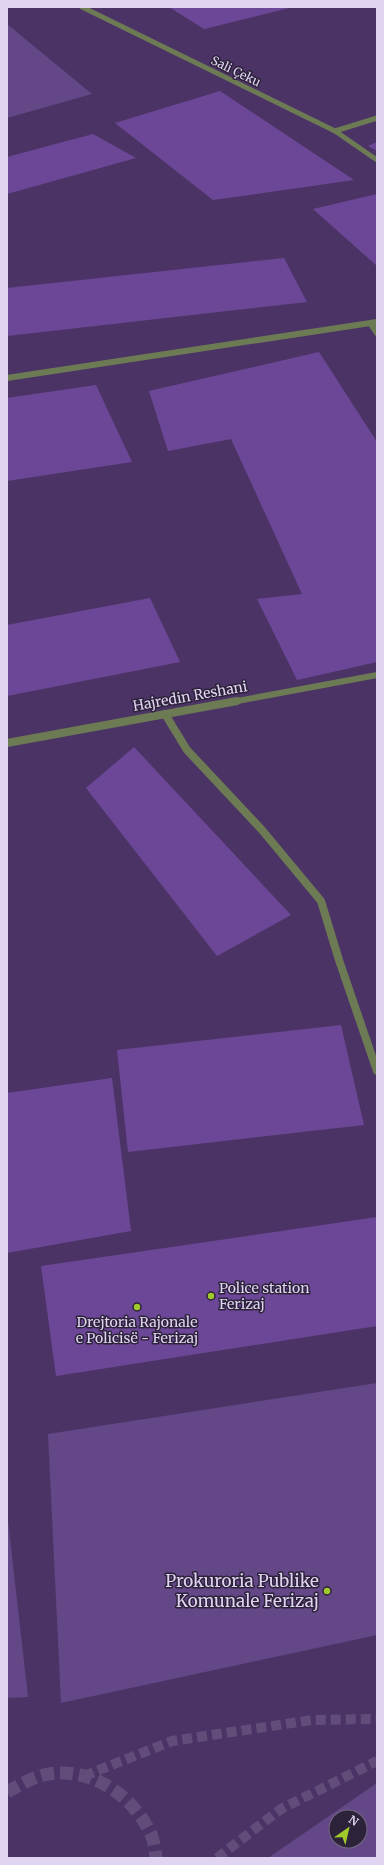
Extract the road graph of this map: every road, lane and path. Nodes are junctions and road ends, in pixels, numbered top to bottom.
1 (82, 7) edge
2 (377, 118) edge
3 (335, 131) junction
4 (377, 160) edge
5 (377, 322) edge
6 (371, 324) junction
7 (377, 333) edge
8 (7, 378) edge
9 (377, 675) edge
10 (165, 714) junction
11 (7, 743) edge
12 (377, 1071) edge

1 - 3 street, Sali Çeku
2 - 3 street
3 - 4 street, Sali Çeku
5 - 6 street
6 - 7 street
6 - 8 street
9 - 10 street, Hajredin Reshani
10 - 11 street, Hajredin Reshani
10 - 12 street

